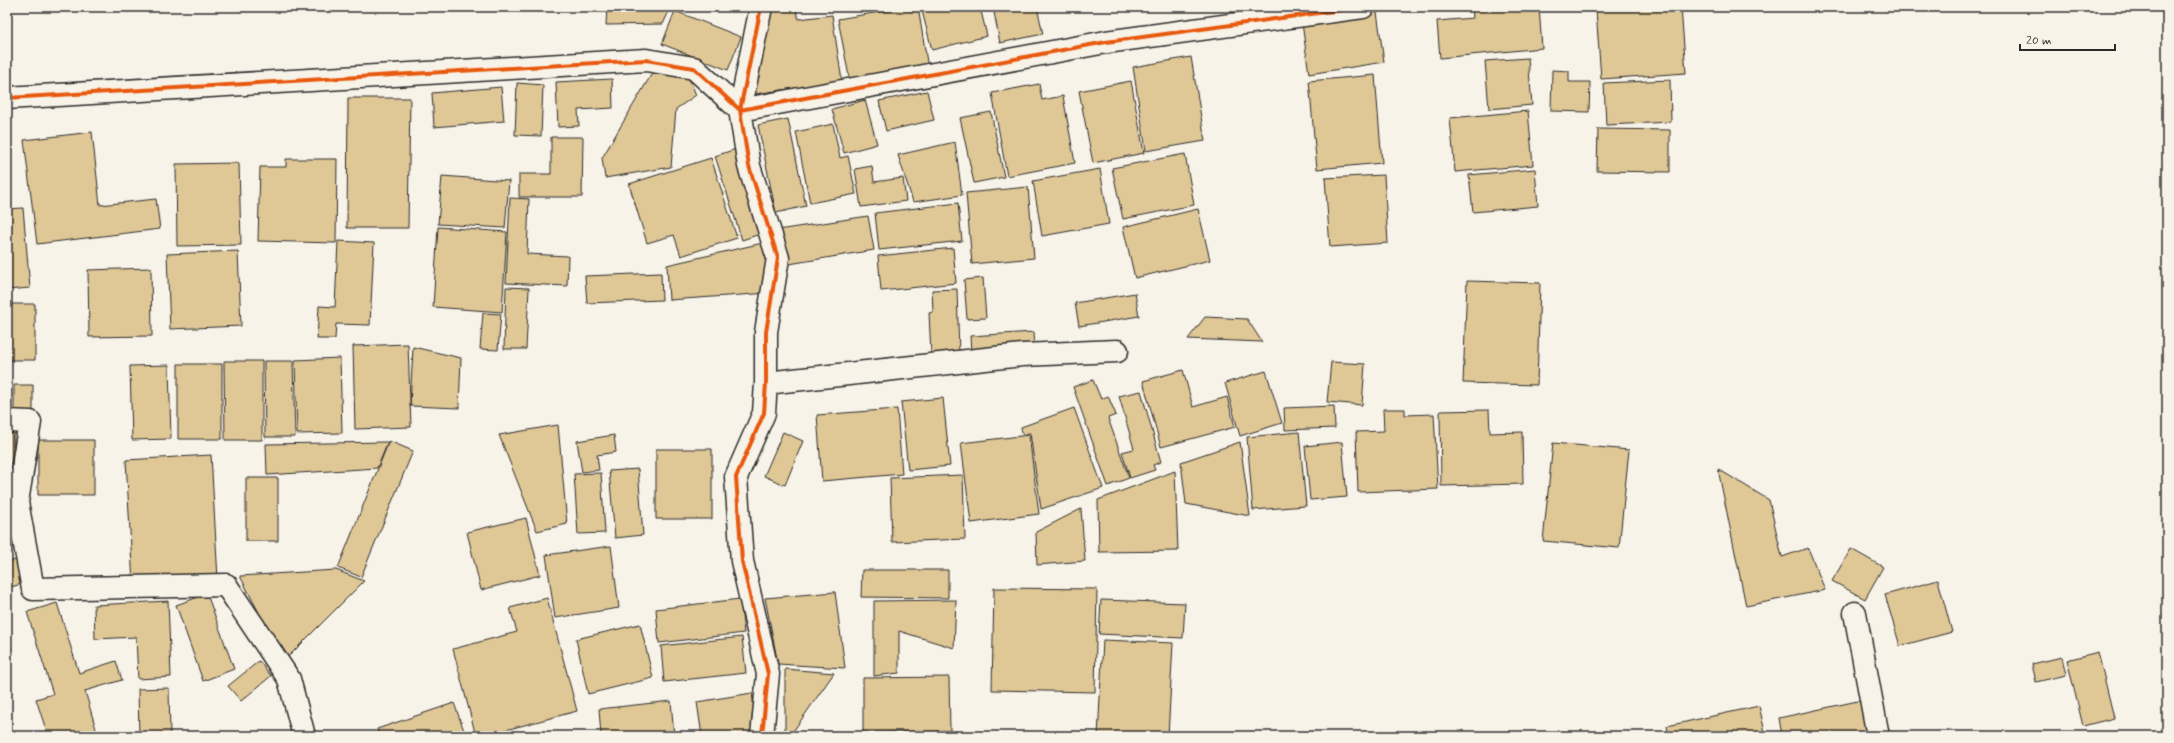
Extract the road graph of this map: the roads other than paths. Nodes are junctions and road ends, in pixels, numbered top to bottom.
1 (761, 7) edge
2 (1363, 7) edge
3 (7, 98) edge
4 (740, 110) junction
5 (1118, 351) dead end
6 (766, 383) junction
7 (7, 421) edge
8 (1855, 613) dead end
9 (304, 736) edge
10 (762, 736) edge
11 (1878, 736) edge

1 - 4 street
2 - 4 street
3 - 4 street
4 - 6 street
5 - 6 street
6 - 10 street
7 - 9 street
8 - 11 street

